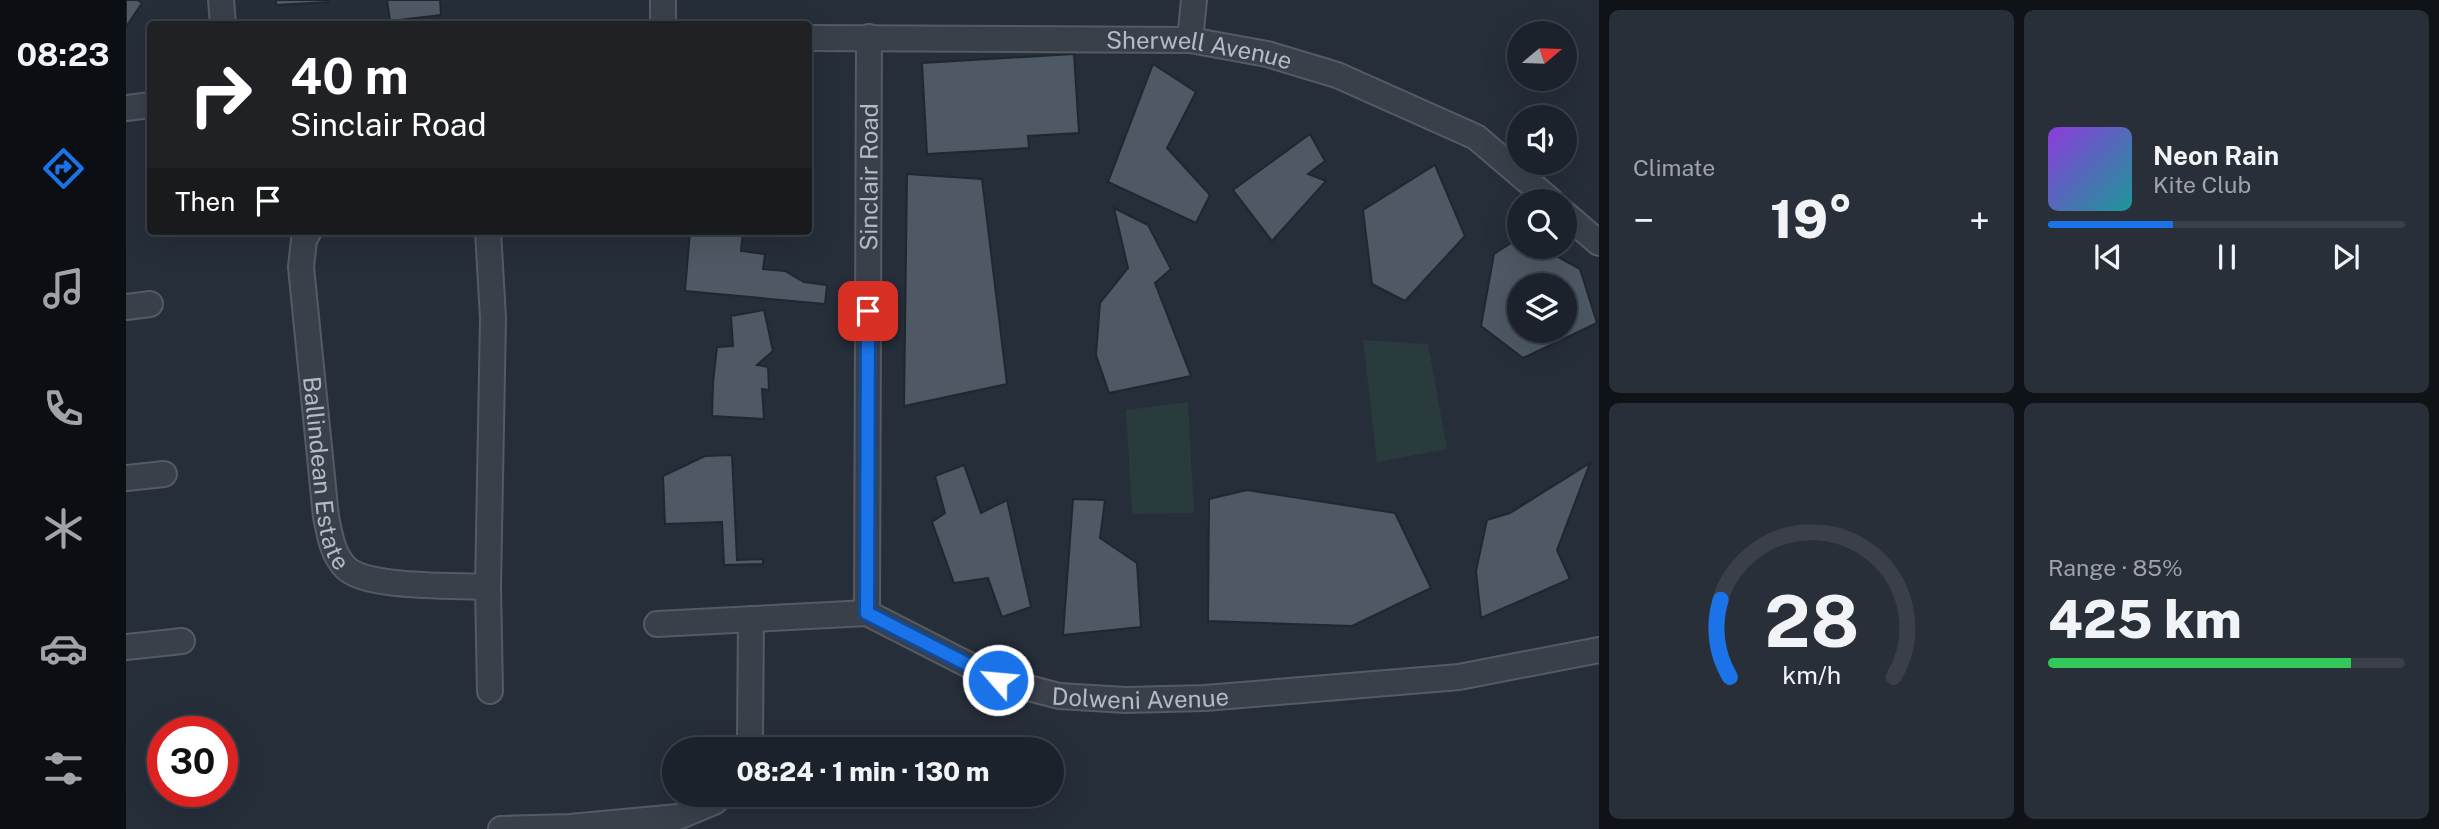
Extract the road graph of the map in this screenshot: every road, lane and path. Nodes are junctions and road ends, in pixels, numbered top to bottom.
1 (221, 0) edge
2 (663, 0) edge
3 (1194, 0) edge
4 (223, 21) edge
5 (663, 21) edge
6 (869, 37) junction
7 (812, 38) edge
8 (1190, 40) junction
9 (147, 104) edge
10 (126, 108) edge
11 (1536, 189) edge
12 (1577, 224) edge
13 (307, 235) edge
14 (488, 235) edge
15 (1599, 243) edge
16 (164, 474) dead end
17 (126, 478) edge
18 (488, 587) junction
19 (867, 613) junction
20 (751, 619) junction
21 (657, 624) dead end
22 (182, 641) dead end
23 (126, 647) edge
24 (1599, 650) edge
25 (490, 691) dead end
26 (750, 737) edge
27 (702, 807) edge
28 (502, 829) edge

1 - 4 street
2 - 5 street
3 - 8 street
6 - 7 street, Sherwell Avenue
6 - 8 street, Sherwell Avenue
6 - 19 street, Sinclair Road
8 - 11 street, Sherwell Avenue
9 - 10 street
12 - 15 street
13 - 18 street, Ballindean Estate
14 - 18 street
16 - 17 street
18 - 25 street
19 - 20 street
19 - 24 street, Dolweni Avenue
20 - 21 street
20 - 26 street
22 - 23 street
27 - 28 street

